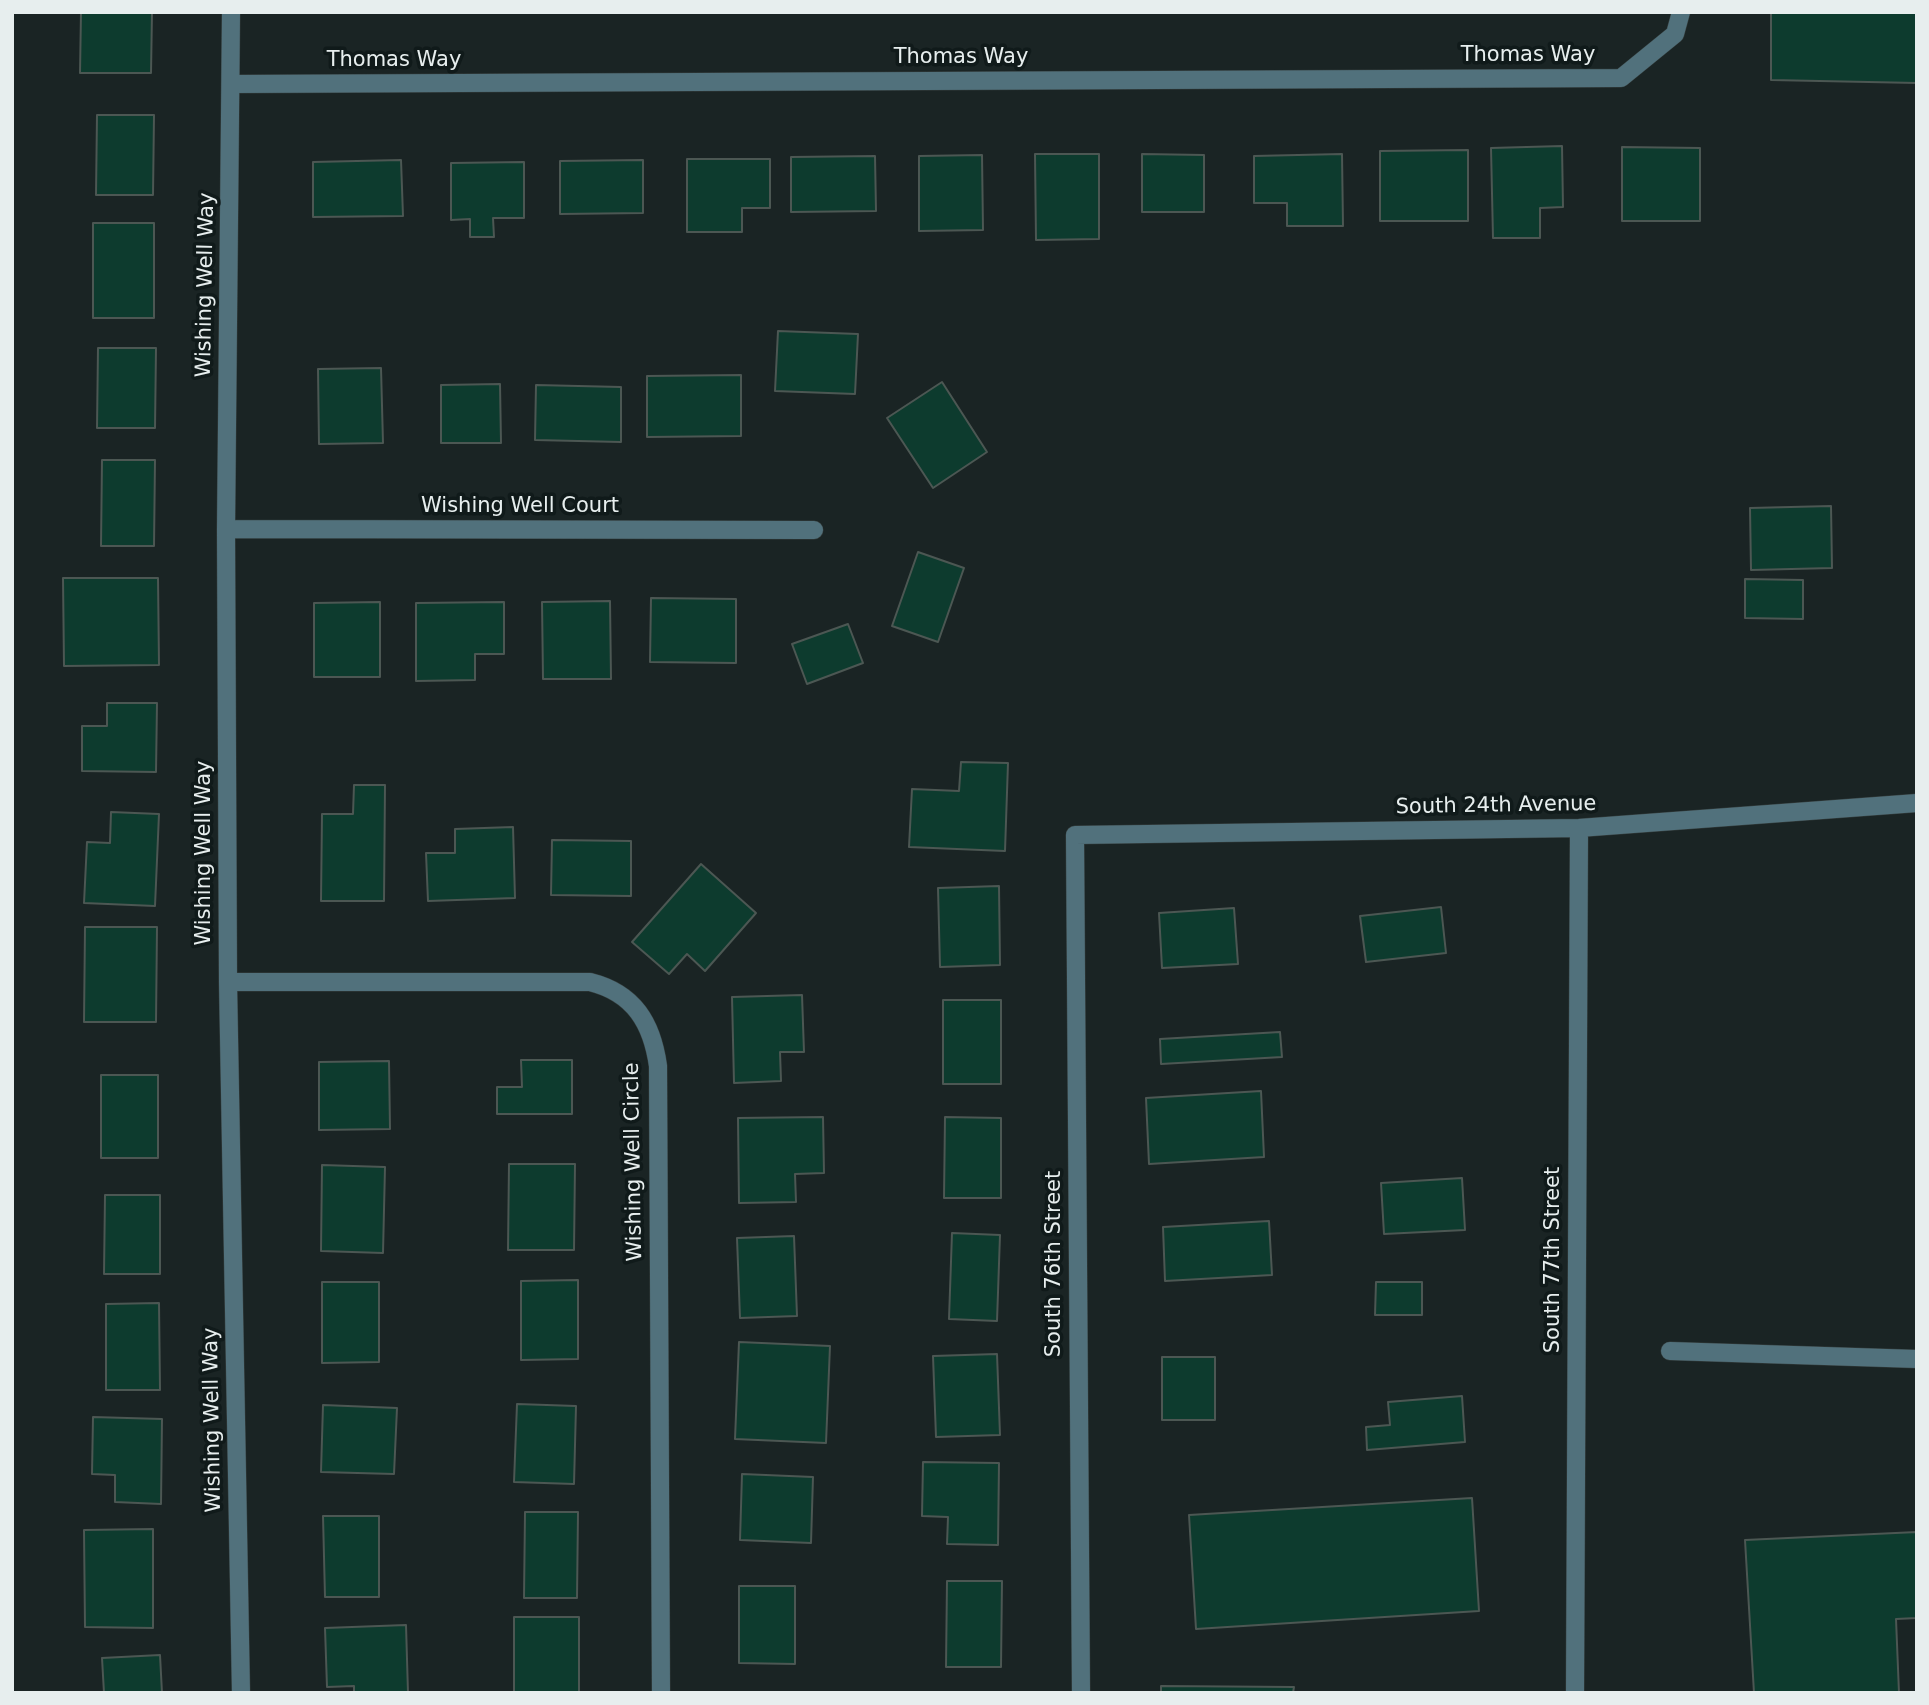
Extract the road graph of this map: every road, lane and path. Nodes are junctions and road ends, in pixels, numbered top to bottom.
1 (231, 12) edge
2 (1681, 12) edge
3 (230, 84) junction
4 (226, 529) junction
5 (814, 530) dead end
6 (1917, 803) edge
7 (1579, 828) junction
8 (1076, 835) joint
9 (228, 982) junction
10 (1670, 1351) dead end
11 (1917, 1359) edge
12 (241, 1693) edge
13 (661, 1693) edge
14 (1080, 1693) edge
15 (1575, 1693) edge

1 - 3 street, Wishing Well Way
2 - 3 street, Thomas Way
3 - 4 street, Wishing Well Way
4 - 5 street, Wishing Well Court
4 - 9 street, Wishing Well Way
6 - 7 street, South 24th Avenue
7 - 8 street, South 24th Avenue
7 - 15 street, South 77th Street
8 - 14 street, South 76th Street
9 - 12 street, Wishing Well Way
9 - 13 street, Wishing Well Circle
10 - 11 street

